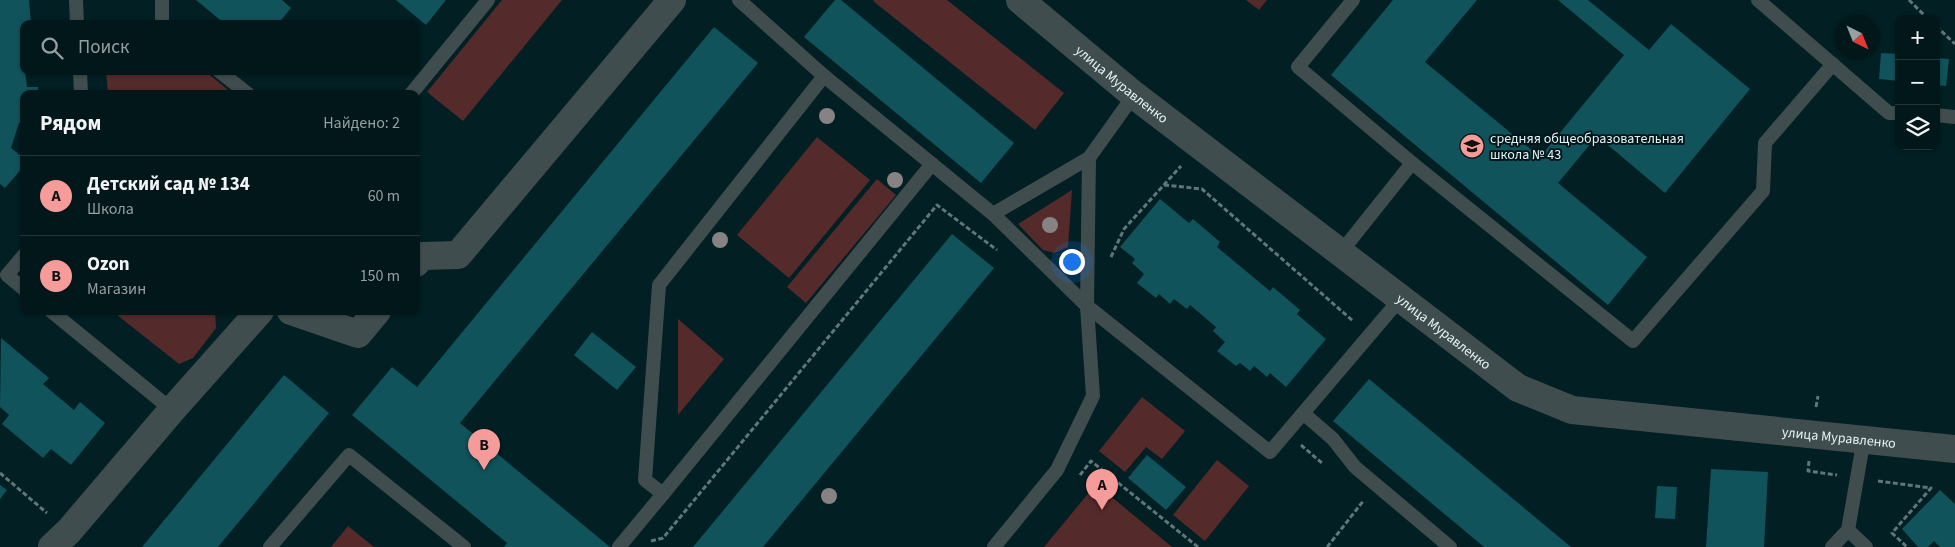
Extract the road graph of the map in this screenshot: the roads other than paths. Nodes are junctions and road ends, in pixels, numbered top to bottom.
1 (76, 0) edge
2 (162, 0) edge
3 (488, 0) edge
4 (672, 0) edge
5 (739, 0) edge
6 (1020, 0) edge
7 (1353, 0) edge
8 (1758, 0) edge
9 (77, 20) edge
10 (162, 20) edge
11 (1833, 64) junction
12 (80, 75) edge
13 (224, 75) edge
14 (824, 76) junction
15 (81, 90) edge
16 (243, 90) edge
17 (414, 90) edge
18 (1134, 95) junction
19 (1895, 113) edge
20 (1940, 116) edge
21 (1955, 117) edge
22 (1089, 158) junction
23 (1412, 163) junction
24 (932, 164) junction
25 (993, 214) junction
26 (1341, 252) junction
27 (420, 257) edge
28 (20, 260) edge
29 (20, 286) edge
30 (1401, 298) junction
31 (1087, 306) junction
32 (56, 315) edge
33 (256, 315) edge
34 (303, 315) edge
35 (374, 315) edge
36 (172, 410) junction
37 (1303, 413) junction
38 (1864, 438) junction
39 (1955, 449) edge
40 (663, 494) junction
41 (1848, 530) junction
42 (61, 539) edge
43 (270, 547) edge
44 (464, 547) edge
45 (619, 547) edge
46 (994, 547) edge
47 (1450, 547) edge
48 (1832, 547) edge
49 (1866, 547) edge

1 - 9 lane
2 - 10 lane
3 - 17 lane
4 - 27 street
5 - 14 lane
6 - 18 street, улица Муравленко
7 - 23 lane
8 - 11 lane
11 - 19 lane
11 - 23 lane
12 - 15 lane
13 - 16 lane
14 - 24 lane
14 - 40 lane
18 - 22 lane
18 - 26 street, улица Муравленко
20 - 21 lane
22 - 25 lane
22 - 31 lane
23 - 26 lane
24 - 25 lane
24 - 40 lane
25 - 31 lane
26 - 30 street, улица Муравленко
28 - 29 lane
30 - 37 lane
30 - 38 street, улица Муравленко
31 - 37 lane
31 - 46 lane
32 - 36 lane
33 - 36 street
34 - 35 street
36 - 42 street
37 - 47 lane
38 - 39 street, улица Муравленко
38 - 41 lane
40 - 45 lane
41 - 48 lane
41 - 49 lane
43 - 44 lane

